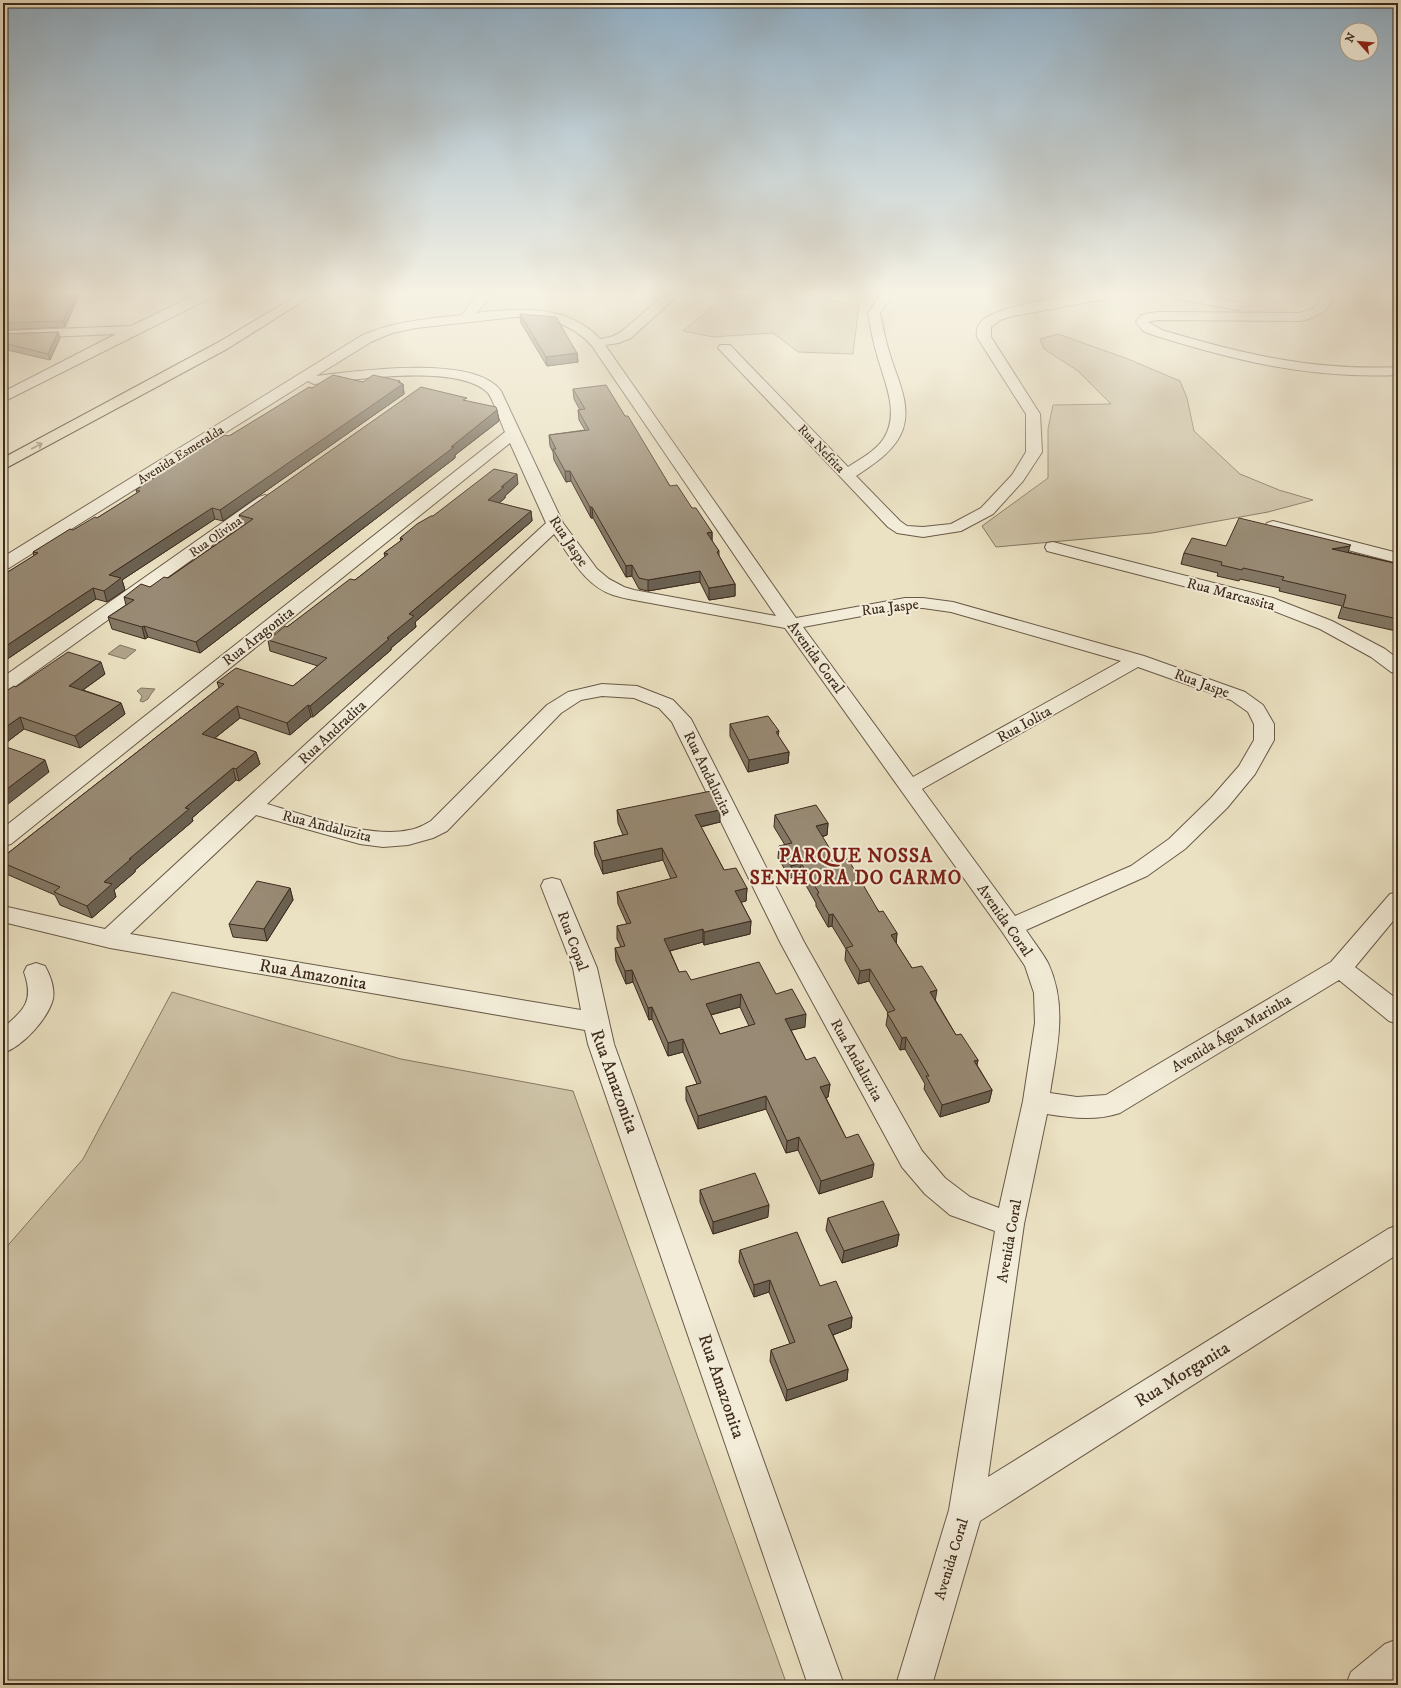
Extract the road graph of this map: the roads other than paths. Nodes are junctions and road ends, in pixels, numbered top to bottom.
1 (49, 374) edge
2 (170, 374) edge
3 (311, 374) edge
4 (390, 374) edge
5 (443, 374) edge
6 (454, 374) edge
7 (618, 374) edge
8 (750, 374) edge
9 (889, 374) edge
10 (1008, 374) edge
11 (299, 381) junction
12 (426, 386) dead end
13 (5, 396) edge
14 (513, 434) junction
15 (3, 464) edge
16 (847, 475) junction
17 (276, 492) edge
18 (555, 524) junction
19 (1273, 526) edge
20 (1053, 547) dead end
21 (1398, 558) edge
22 (3, 564) edge
23 (791, 624) junction
24 (1137, 660) junction
25 (1398, 668) edge
26 (3, 686) edge
27 (910, 787) junction
28 (251, 807) junction
29 (3, 839) edge
30 (552, 886) dead end
31 (1398, 900) edge
32 (3, 914) edge
33 (1011, 927) junction
34 (110, 939) junction
35 (1340, 968) junction
36 (36, 972) dead end
37 (1398, 1014) edge
38 (595, 1022) junction
39 (3, 1043) edge
40 (1036, 1101) junction
41 (1010, 1224) junction
42 (1396, 1243) edge
43 (966, 1510) junction
44 (1398, 1657) edge
45 (826, 1685) edge
46 (914, 1685) edge
47 (1364, 1685) edge

1 - 13 street
15 -> 2 highway
3 - 11 street, Avenida Esmeralda
4 - 11 street, Rua Jaspe
5 - 12 street
6 - 14 street, Rua Jaspe
7 - 23 street, Avenida Coral
8 - 16 street, Rua Nefrita
9 - 16 street
10 - 16 street, Rua Nefrita
11 - 22 street, Avenida Esmeralda
14 - 18 street, Rua Jaspe
14 - 29 street, Rua Aragonita
17 - 26 street, Rua Olivina
18 - 23 street, Rua Jaspe
18 - 28 street, Rua Andradita
19 - 21 street
20 - 25 street, Rua Marcassita
23 - 24 street, Rua Jaspe
23 - 27 street, Avenida Coral
24 - 27 street, Rua Iolita
24 - 33 street, Rua Jaspe
27 - 33 street, Avenida Coral
28 - 34 street, Rua Andradita
28 - 41 street, Rua Andaluzita
30 - 38 street, Rua Copal
31 - 35 street, Avenida Água Marinha
32 - 34 street, Rua Amazonita
33 - 40 street, Avenida Coral
34 - 38 street, Rua Amazonita
35 - 37 street
35 - 40 street, Avenida Água Marinha
36 - 39 street
38 - 45 street, Rua Amazonita
40 - 41 street, Avenida Coral
41 - 43 street, Avenida Coral
42 - 43 street, Rua Morganita
43 - 46 street, Avenida Coral
44 - 47 street

